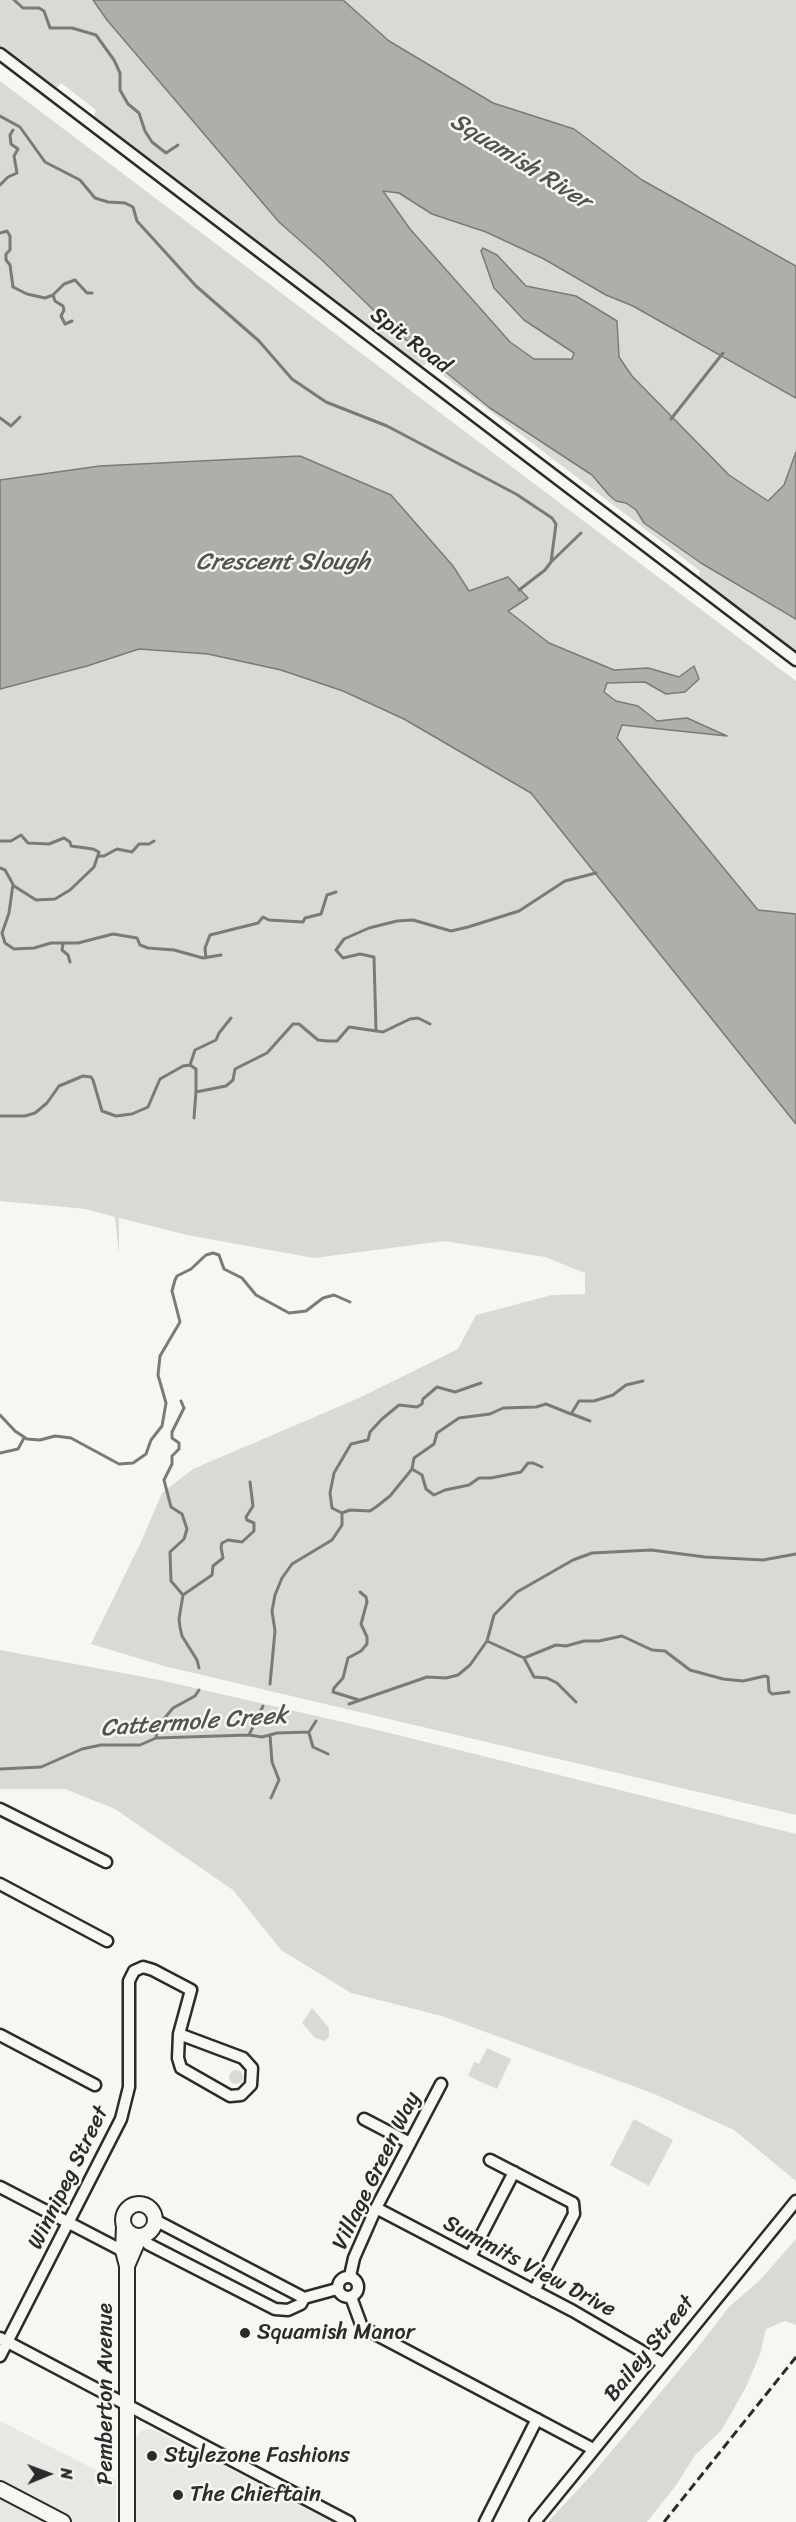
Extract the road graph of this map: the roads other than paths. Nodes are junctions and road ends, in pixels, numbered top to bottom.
1 (0, 54) edge
2 (796, 660) edge
3 (0, 1809) edge
4 (106, 1862) dead end
5 (0, 1884) edge
6 (107, 1941) dead end
7 (179, 2034) junction
8 (0, 2035) edge
9 (441, 2084) dead end
10 (95, 2085) dead end
11 (364, 2119) dead end
12 (410, 2143) junction
13 (490, 2160) dead end
14 (513, 2172) junction
15 (0, 2187) edge
16 (796, 2201) edge
17 (376, 2208) junction
18 (155, 2220) junction
19 (70, 2223) junction
20 (124, 2226) junction
21 (141, 2236) junction
22 (123, 2251) junction
23 (470, 2257) junction
24 (127, 2266) junction
25 (350, 2277) junction
26 (337, 2289) junction
27 (534, 2291) junction
28 (351, 2297) junction
29 (304, 2298) junction
30 (4, 2340) edge
31 (0, 2356) edge
32 (662, 2363) junction
33 (127, 2406) junction
34 (537, 2419) junction
35 (593, 2449) junction
36 (0, 2489) edge
37 (63, 2522) edge
38 (127, 2522) edge
39 (349, 2522) edge
40 (485, 2522) edge
41 (535, 2522) edge

1 - 2 street, Spit Road
3 - 4 street
5 - 6 street
7 - 7 street
7 - 19 street, Winnipeg Street
8 - 10 street
9 - 12 street, Village Green Way
11 - 12 street
12 - 17 street, Village Green Way
13 - 14 street
14 - 23 street
14 - 27 street
15 - 19 street
16 - 32 street, Bailey Street
17 - 23 street, Summits View Drive
17 - 25 street, Village Green Way
18 - 20 street
18 - 21 street
18 - 29 street
19 - 22 street
19 - 30 street, Winnipeg Street
20 - 21 street
20 - 22 street, Pemberton Avenue
21 - 24 street, Pemberton Avenue
21 - 29 street
22 - 24 street, Pemberton Avenue
23 - 27 street, Summits View Drive
24 - 33 street, Pemberton Avenue
25 - 26 street
25 - 28 street
26 - 28 street
26 - 29 street
27 - 32 street, Summits View Drive
28 - 34 street
30 - 31 street, Winnipeg Street
30 - 33 street
32 - 35 street, Bailey Street
33 - 38 street, Pemberton Avenue
33 - 39 street
34 - 35 street
34 - 40 street
35 - 41 street, Bailey Street
36 - 37 street

